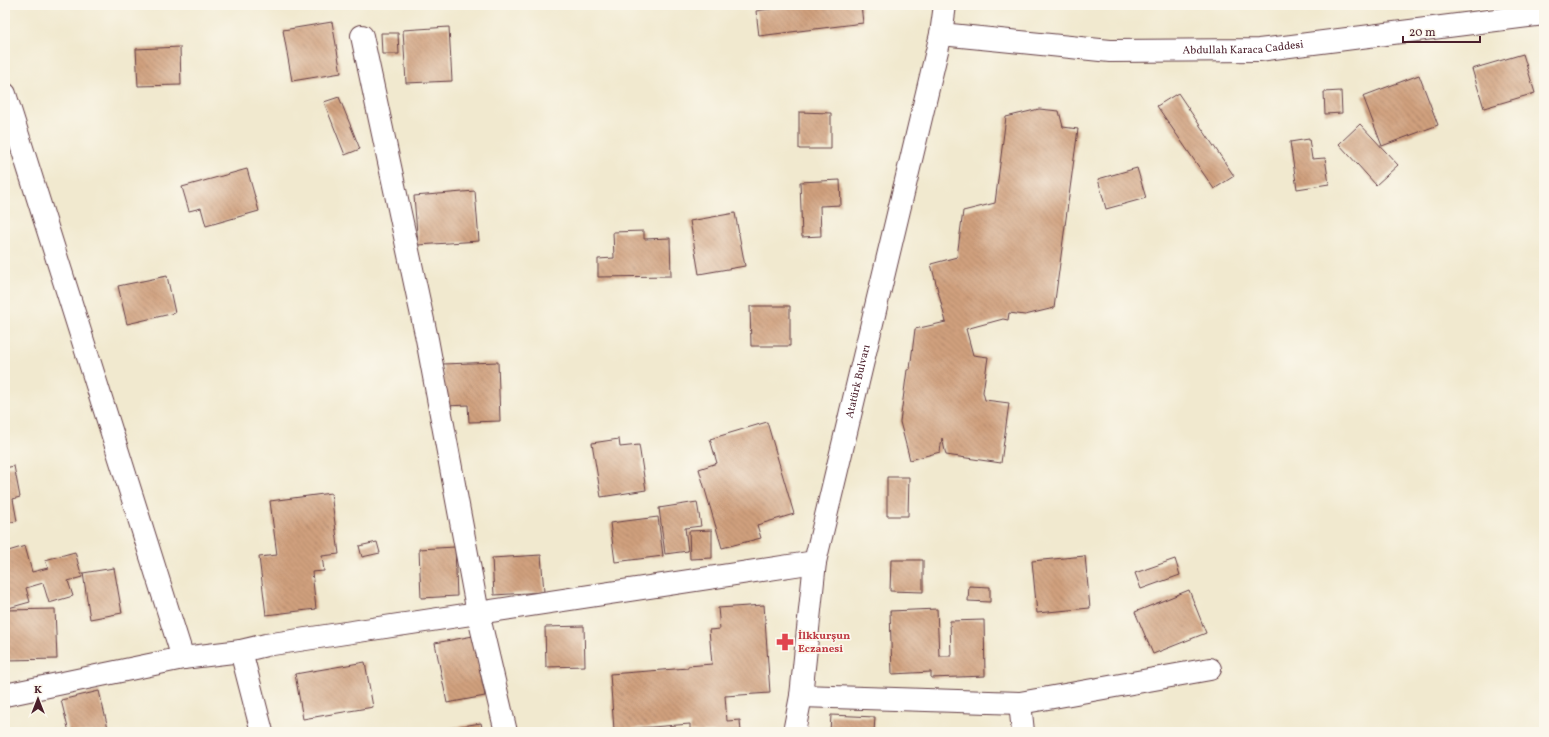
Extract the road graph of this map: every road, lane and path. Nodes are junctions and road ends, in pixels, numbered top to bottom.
1 (945, 5) edge
2 (1544, 14) edge
3 (941, 34) junction
4 (362, 36) dead end
5 (5, 94) edge
6 (815, 562) junction
7 (478, 613) junction
8 (241, 651) junction
9 (183, 658) junction
10 (1210, 669) dead end
11 (5, 695) edge
12 (801, 696) junction
13 (1020, 703) junction
14 (262, 732) edge
15 (506, 732) edge
16 (794, 732) edge
17 (1023, 732) edge

1 - 3 street, Atatürk Bulvarı
2 - 3 street, Abdullah Karaca Caddesi
3 - 6 street, Atatürk Bulvarı
4 - 7 street
5 - 9 street
6 - 7 street
6 - 12 street, Atatürk Bulvarı
7 - 8 street
7 - 15 street
8 - 9 street
8 - 14 street
9 - 11 street
10 - 13 street
12 - 13 street
12 - 16 street, Atatürk Bulvarı
13 - 17 street

